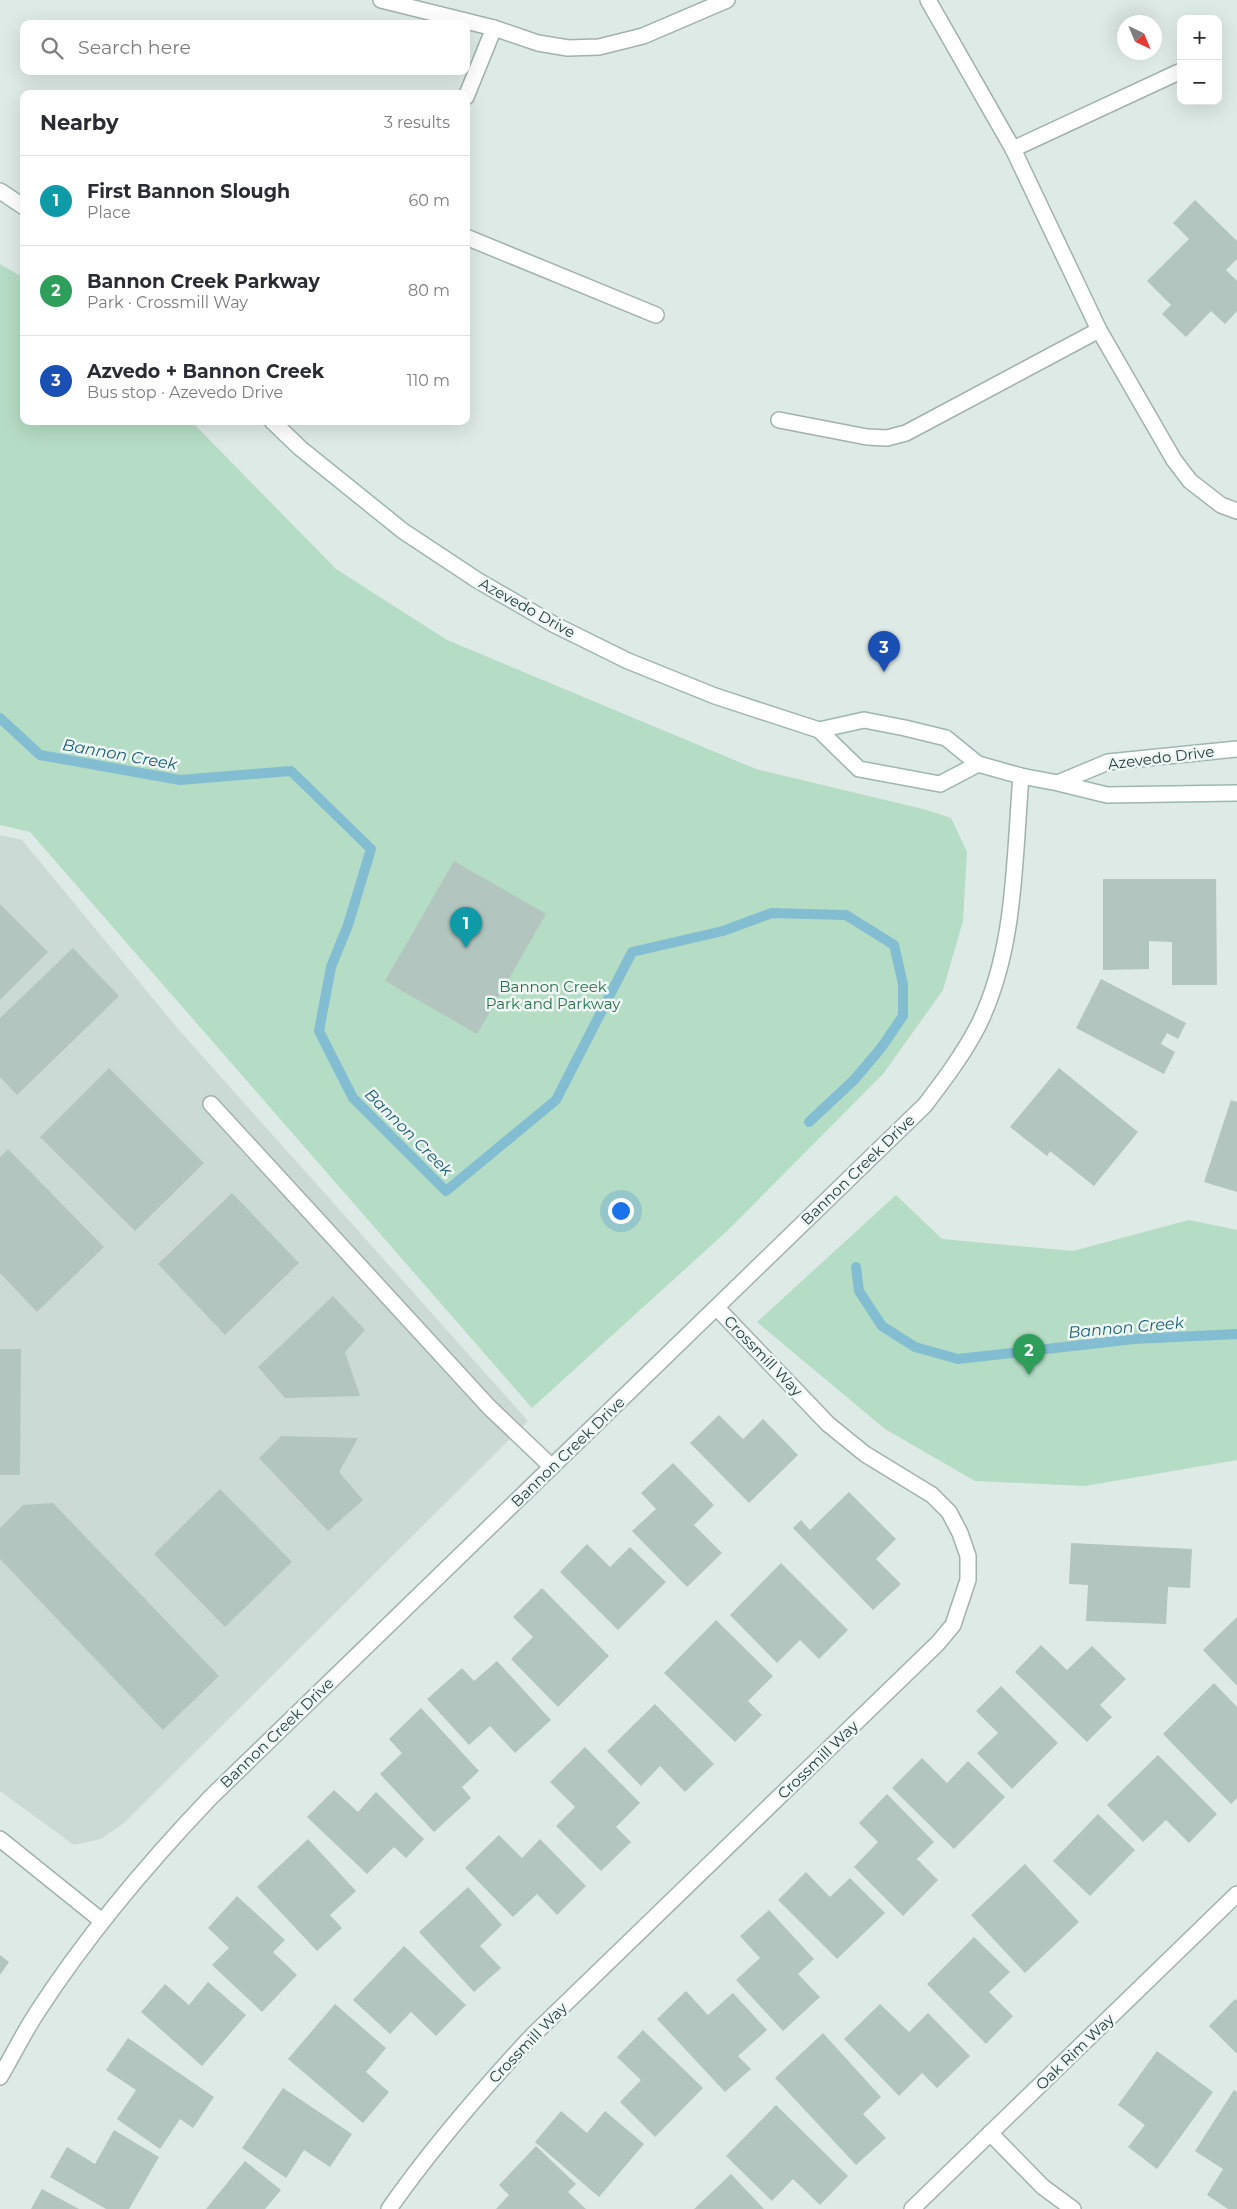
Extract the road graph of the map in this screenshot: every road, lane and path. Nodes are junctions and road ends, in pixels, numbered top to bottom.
1 (381, 0) edge
2 (727, 0) edge
3 (928, 0) edge
4 (462, 20) edge
5 (470, 22) edge
6 (494, 28) junction
7 (1177, 73) edge
8 (469, 90) edge
9 (1013, 149) junction
10 (0, 191) edge
11 (20, 204) edge
12 (470, 239) edge
13 (656, 315) dead end
14 (1099, 330) junction
15 (779, 420) dead end
16 (276, 425) edge
17 (1237, 511) edge
18 (819, 730) junction
19 (1237, 749) edge
20 (978, 764) junction
21 (1022, 776) junction
22 (1058, 783) junction
23 (1237, 793) edge
24 (211, 1104) dead end
25 (717, 1308) junction
26 (552, 1468) junction
27 (0, 1839) edge
28 (1237, 1894) edge
29 (102, 1920) junction
30 (0, 2077) edge
31 (990, 2134) junction
32 (389, 2209) edge
33 (912, 2209) edge
34 (1073, 2209) edge

1 - 4 street
2 - 6 street
3 - 9 street
5 - 6 street
6 - 8 street
7 - 9 street
9 - 14 street
10 - 11 street
12 - 13 street
14 - 15 street
14 - 17 street
16 - 18 street, Azevedo Drive
18 - 20 street, Azevedo Drive
18 - 20 street, Azevedo Drive
19 - 22 street, Azevedo Drive
20 - 21 street, Azevedo Drive
21 - 22 street, Azevedo Drive
21 - 25 street, Bannon Creek Drive
22 - 23 street, Azevedo Drive
24 - 26 street
25 - 26 street, Bannon Creek Drive
25 - 32 street, Crossmill Way
26 - 29 street, Bannon Creek Drive
27 - 29 street
28 - 31 street, Oak Rim Way
29 - 30 street, Bannon Creek Drive
31 - 33 street, Oak Rim Way
31 - 34 street

